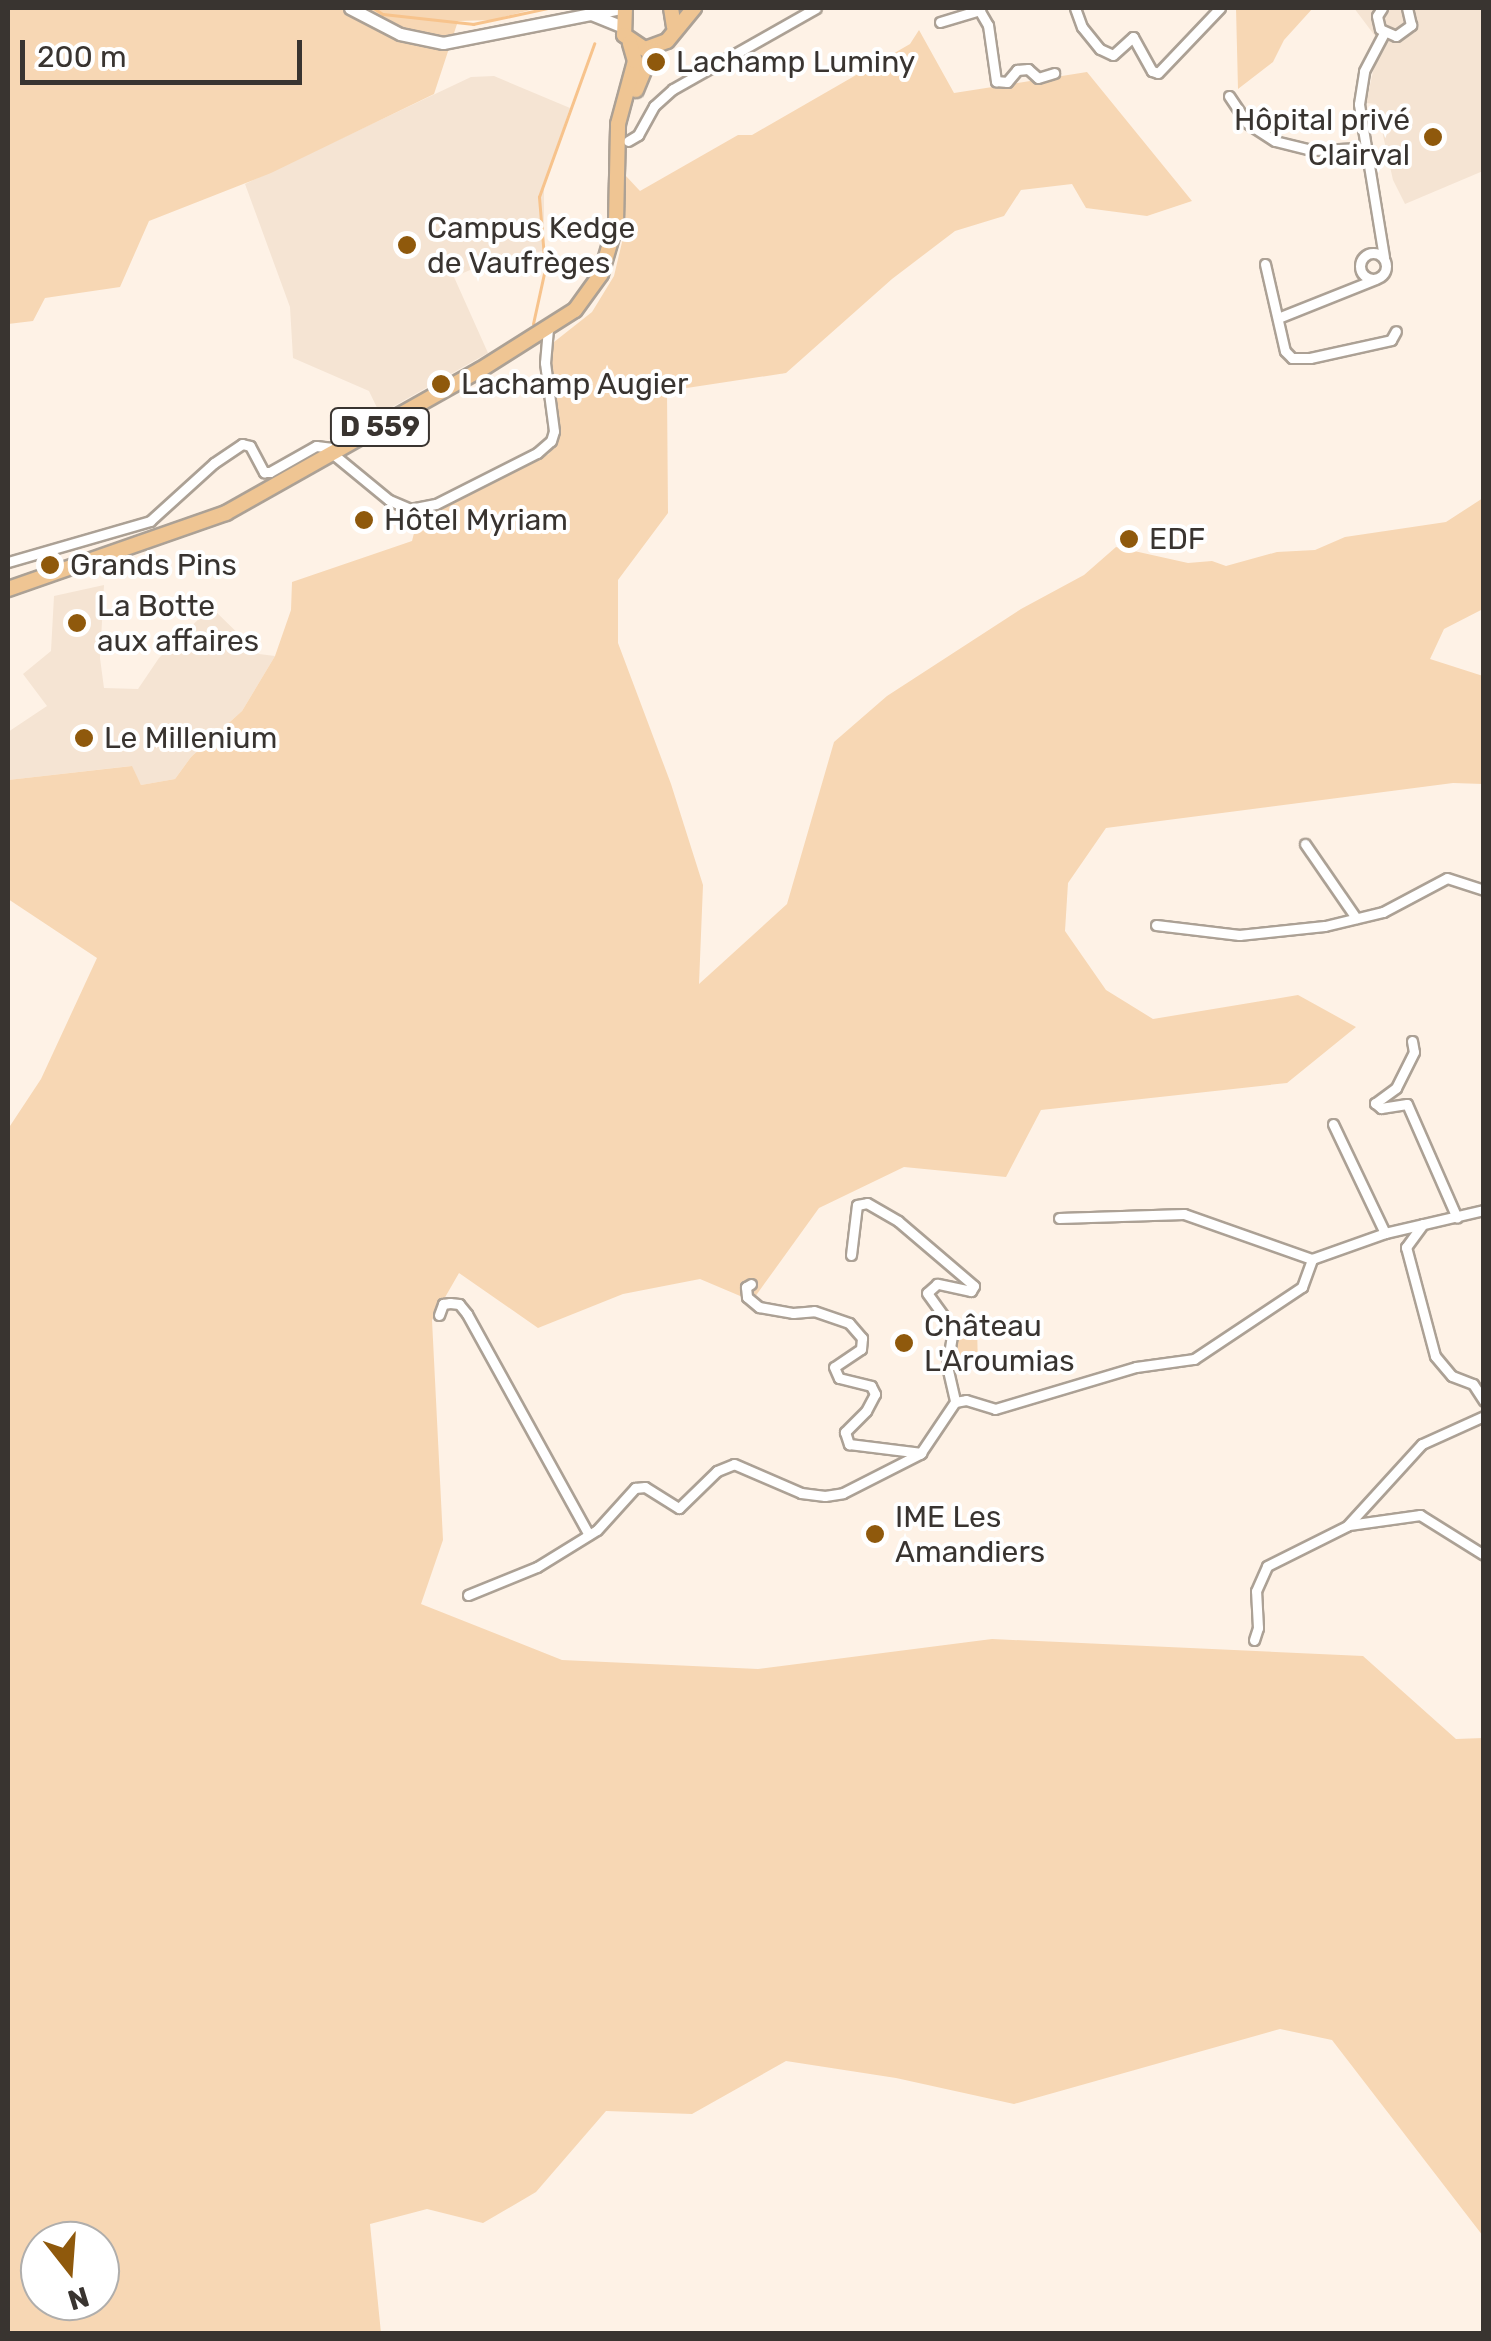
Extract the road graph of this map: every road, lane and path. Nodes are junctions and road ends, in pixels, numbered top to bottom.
1 (350, 8) edge
2 (623, 8) edge
3 (671, 8) edge
4 (694, 8) edge
5 (816, 8) edge
6 (1076, 8) edge
7 (1220, 8) edge
8 (1382, 8) edge
9 (1410, 8) edge
10 (979, 9) edge
11 (590, 14) junction
12 (940, 22) dead end
13 (621, 26) junction
14 (674, 27) junction
15 (1384, 33) junction
16 (630, 43) junction
17 (653, 49) junction
18 (1054, 73) dead end
19 (1229, 96) dead end
20 (623, 141) junction
21 (1366, 148) junction
22 (1384, 257) junction
23 (1265, 264) dead end
24 (1376, 279) junction
25 (1278, 318) junction
26 (548, 330) junction
27 (1396, 331) dead end
28 (337, 451) junction
29 (8, 562) edge
30 (8, 588) edge
31 (1305, 844) dead end
32 (1484, 890) edge
33 (1356, 918) junction
34 (1156, 925) dead end
35 (1412, 1041) dead end
36 (1334, 1124) dead end
37 (1484, 1210) edge
38 (1059, 1218) dead end
39 (1457, 1218) junction
40 (1423, 1224) junction
41 (1385, 1234) junction
42 (851, 1256) dead end
43 (1312, 1259) junction
44 (751, 1284) dead end
45 (439, 1315) dead end
46 (1484, 1401) edge
47 (955, 1402) junction
48 (1484, 1416) edge
49 (921, 1453) junction
50 (1347, 1526) junction
51 (590, 1535) junction
52 (1484, 1555) edge
53 (468, 1595) dead end
54 (1254, 1640) dead end

1 - 11 street
2 - 11 street
2 - 13 main road
3 - 14 main road
4 - 14 main road
5 - 20 street
6 - 7 street
8 - 15 street
9 - 15 street
10 - 12 street
10 - 18 street
11 - 13 street
13 - 16 main road
14 - 17 main road
15 - 21 street
16 - 17 main road
16 - 20 main road
17 - 20 main road
19 - 21 street
20 - 26 main road, D 559
21 - 22 street
22 - 24 street
22 - 24 street
23 - 25 street
24 - 25 street
25 - 27 street
26 - 28 main road, D 559
26 - 28 street
28 - 29 street
28 - 30 main road, D 559
31 - 33 street
32 - 33 street
33 - 34 street
35 - 39 street
36 - 41 street
37 - 39 street
38 - 43 street
39 - 40 street
40 - 41 street
40 - 46 street
41 - 43 street
42 - 47 street
43 - 47 street
44 - 49 street
45 - 51 street
47 - 49 street
48 - 50 street
49 - 51 street
50 - 52 street
50 - 54 street
51 - 53 street

